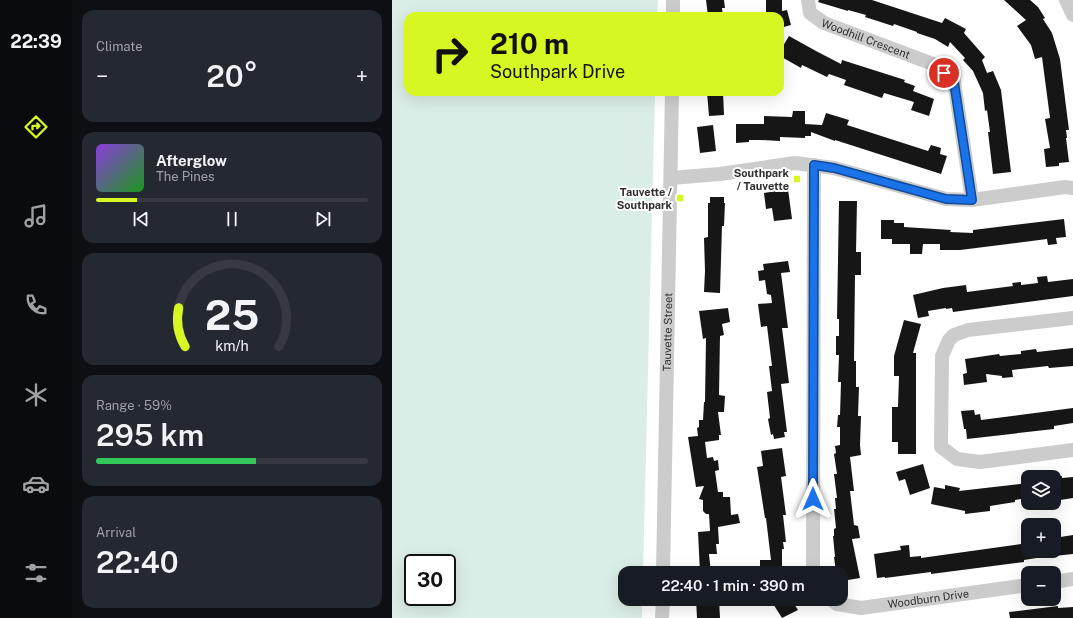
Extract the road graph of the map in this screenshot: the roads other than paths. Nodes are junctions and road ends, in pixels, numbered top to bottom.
1 (673, 0) edge
2 (808, 0) edge
3 (1066, 0) edge
4 (672, 12) edge
5 (1073, 15) edge
6 (672, 96) edge
7 (814, 165) junction
8 (671, 178) junction
9 (1073, 188) edge
10 (972, 200) junction
11 (1073, 318) edge
12 (1073, 450) edge
13 (663, 566) edge
14 (813, 566) edge
15 (1073, 579) edge
16 (1061, 581) edge
17 (1021, 586) edge
18 (663, 606) edge
19 (848, 606) edge
20 (662, 618) edge

1 - 4 street
2 - 10 street, Woodhill Crescent
3 - 5 street
6 - 8 street, Tauvette Street
7 - 8 street
7 - 10 street
7 - 14 street
8 - 13 street, Tauvette Street
9 - 10 street
11 - 12 street
15 - 16 street
17 - 19 street, Woodburn Drive
18 - 20 street

